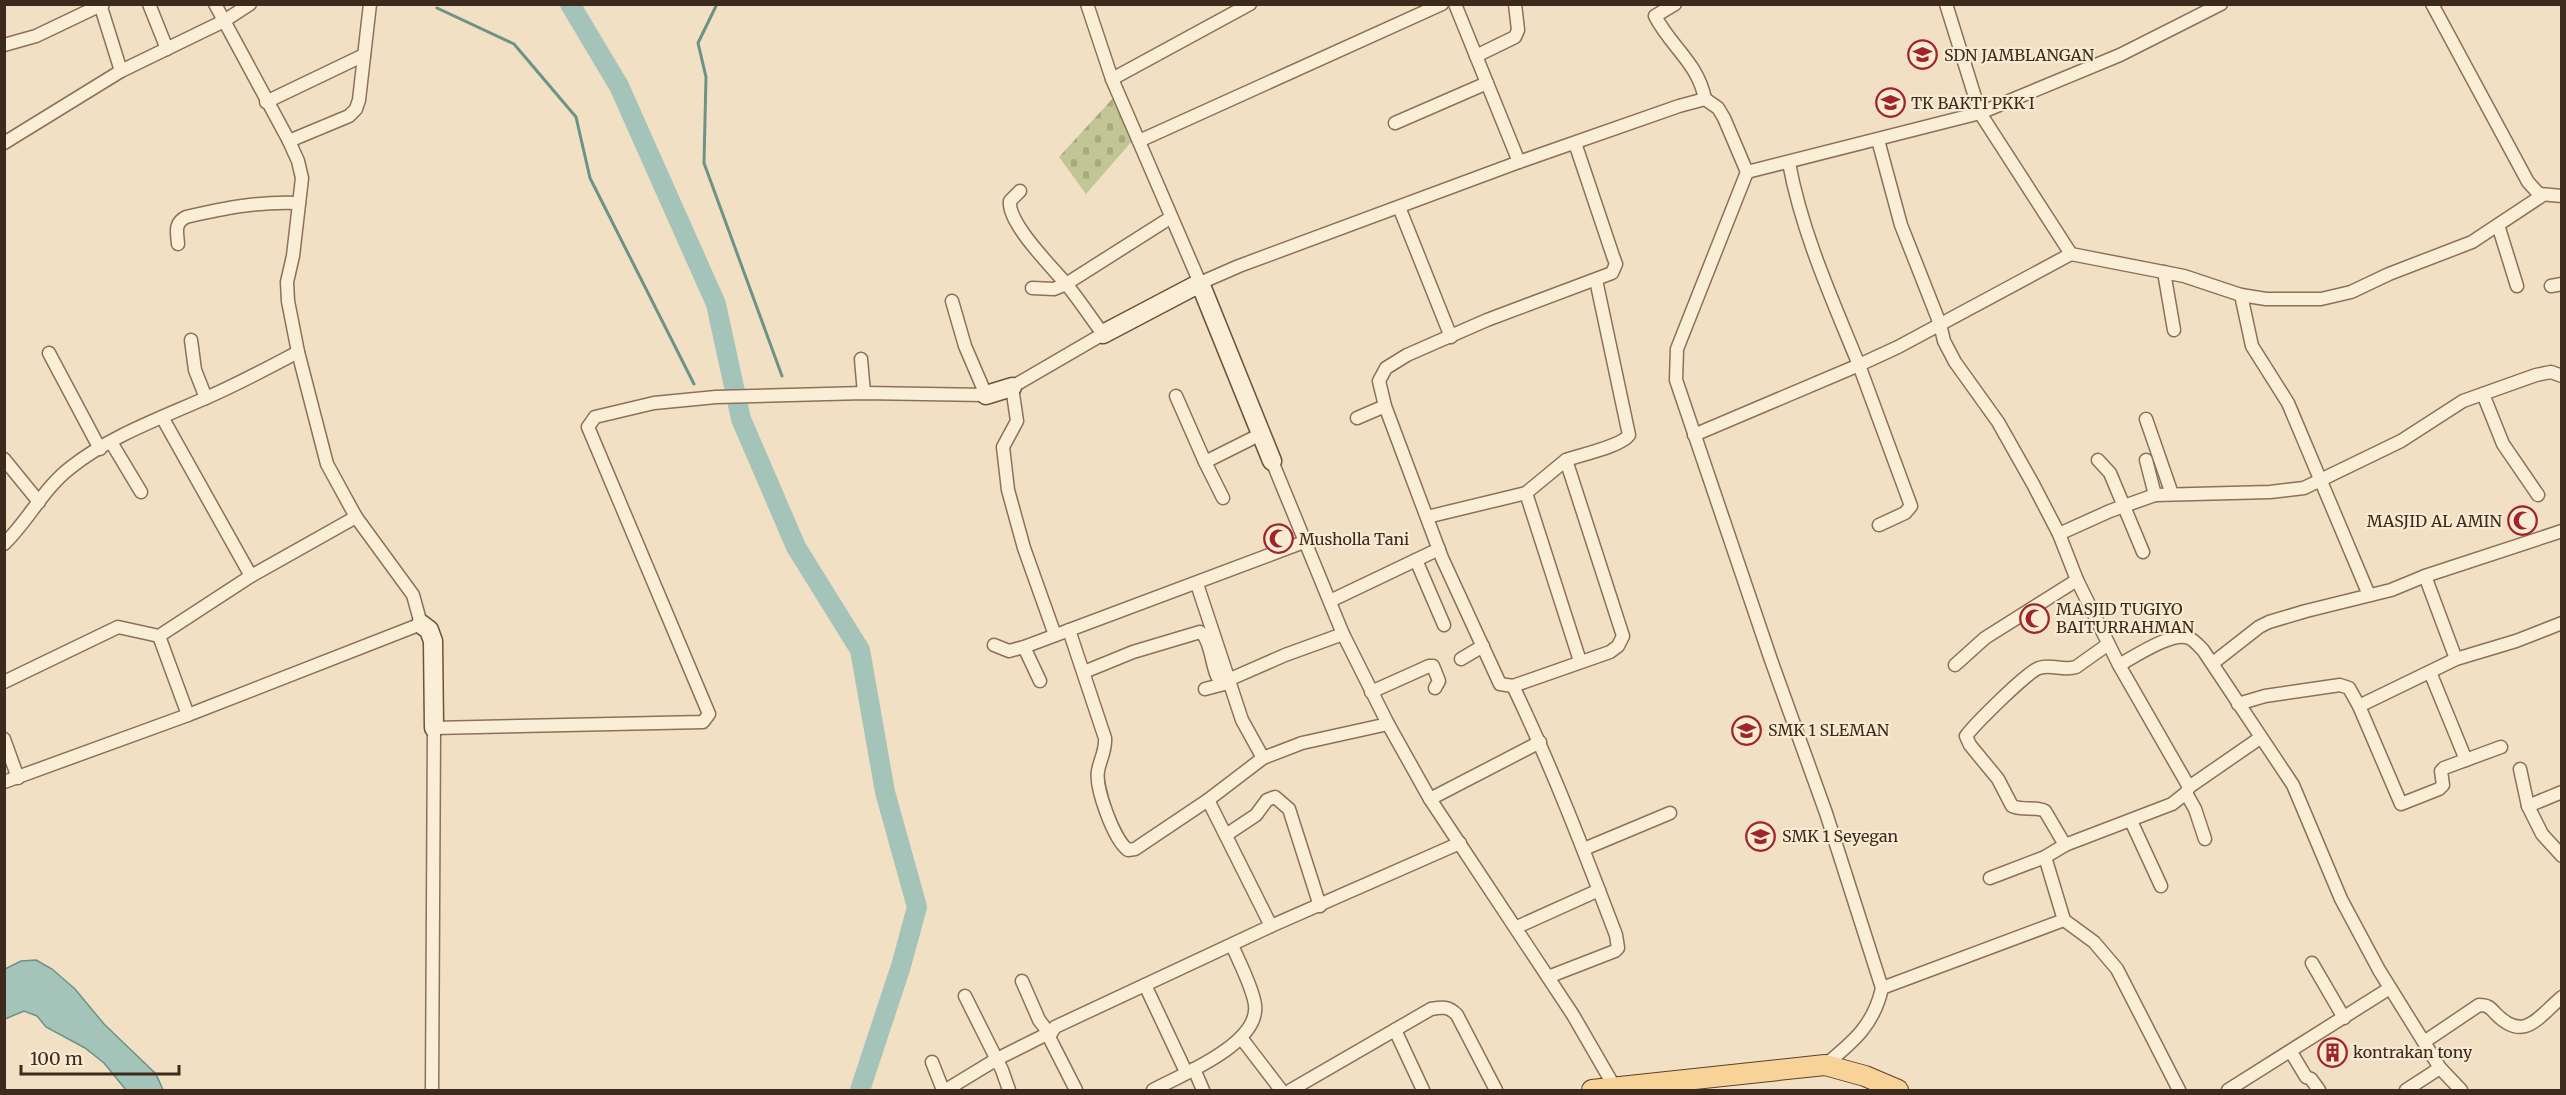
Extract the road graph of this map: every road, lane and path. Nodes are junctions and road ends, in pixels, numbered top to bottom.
1 (149, 4) edge
2 (215, 4) edge
3 (250, 4) edge
4 (370, 4) edge
5 (1087, 4) edge
6 (1250, 4) edge
7 (1442, 4) edge
8 (1455, 4) edge
9 (1515, 4) edge
10 (1675, 4) edge
11 (1946, 4) edge
12 (2221, 4) edge
13 (2432, 4) edge
14 (101, 5) edge
15 (1653, 10) edge
16 (224, 21) junction
17 (4, 45) edge
18 (166, 49) junction
19 (364, 56) junction
20 (1476, 56) junction
21 (121, 71) junction
22 (1112, 79) junction
23 (1487, 83) junction
24 (1705, 99) junction
25 (266, 102) junction
26 (1980, 113) junction
27 (1395, 123) dead end
28 (1878, 140) junction
29 (289, 141) junction
30 (1139, 141) junction
31 (4, 143) edge
32 (1575, 143) junction
33 (1519, 162) junction
34 (1789, 163) junction
35 (1747, 172) junction
36 (1020, 191) dead end
37 (2542, 195) junction
38 (2562, 196) edge
39 (299, 203) junction
40 (1400, 207) junction
41 (1170, 218) junction
42 (2498, 225) junction
43 (178, 244) dead end
44 (2071, 254) junction
45 (2164, 272) junction
46 (1596, 280) junction
47 (1200, 283) junction
48 (1066, 284) junction
49 (2517, 286) dead end
50 (1032, 288) dead end
51 (2241, 295) junction
52 (952, 301) dead end
53 (1940, 324) junction
54 (2174, 330) dead end
55 (1103, 334) junction
56 (1451, 338) junction
57 (191, 340) dead end
58 (298, 352) junction
59 (49, 353) dead end
60 (861, 359) dead end
61 (1859, 364) junction
62 (2562, 376) edge
63 (1012, 387) junction
64 (864, 393) junction
65 (2483, 394) junction
66 (986, 395) junction
67 (1176, 396) dead end
68 (206, 398) junction
69 (1385, 406) junction
70 (162, 417) junction
71 (1357, 418) dead end
72 (2146, 419) dead end
73 (1261, 434) junction
74 (1694, 435) junction
75 (111, 442) junction
76 (100, 449) junction
77 (4, 459) edge
78 (1566, 460) junction
79 (2098, 460) dead end
80 (2146, 460) dead end
81 (1272, 461) joint
82 (1205, 462) junction
83 (2320, 482) junction
84 (141, 492) dead end
85 (1526, 493) junction
86 (2172, 494) junction
87 (2155, 495) junction
88 (2538, 495) dead end
89 (1223, 498) dead end
90 (39, 502) junction
91 (2124, 507) junction
92 (356, 517) junction
93 (1427, 517) junction
94 (1879, 525) dead end
95 (2562, 531) edge
96 (2059, 534) junction
97 (1304, 542) junction
98 (4, 544) edge
99 (1439, 549) junction
100 (2143, 552) dead end
101 (1416, 560) junction
102 (251, 576) junction
103 (2425, 576) junction
104 (2077, 580) junction
105 (1197, 584) junction
106 (2369, 595) junction
107 (1330, 601) junction
108 (2562, 623) edge
109 (421, 624) junction
110 (1444, 626) dead end
111 (1069, 630) junction
112 (1343, 634) junction
113 (1055, 635) junction
114 (159, 636) junction
115 (994, 645) dead end
116 (2107, 645) junction
117 (1483, 646) junction
118 (1024, 647) junction
119 (1461, 659) dead end
120 (2456, 659) junction
121 (1580, 661) junction
122 (2213, 663) junction
123 (1955, 665) dead end
124 (2119, 665) junction
125 (1084, 672) junction
126 (2430, 672) junction
127 (1040, 681) dead end
128 (1228, 681) junction
129 (4, 682) edge
130 (1513, 686) junction
131 (1435, 688) dead end
132 (1205, 689) dead end
133 (1371, 692) junction
134 (2238, 704) junction
135 (2360, 706) junction
136 (188, 715) junction
137 (1388, 724) junction
138 (435, 728) junction
139 (2260, 738) junction
140 (4, 739) edge
141 (1540, 742) junction
142 (2501, 747) dead end
143 (1263, 758) junction
144 (2466, 760) junction
145 (2520, 769) dead end
146 (18, 778) junction
147 (4, 782) edge
148 (2188, 790) junction
149 (2562, 792) edge
150 (1430, 799) junction
151 (1208, 800) junction
152 (2528, 806) junction
153 (1670, 813) dead end
154 (2131, 821) junction
155 (1226, 835) junction
156 (2205, 839) dead end
157 (1460, 843) junction
158 (2065, 845) junction
159 (1584, 849) junction
160 (2562, 856) edge
161 (2045, 857) junction
162 (1990, 878) dead end
163 (2161, 886) dead end
164 (1599, 890) junction
165 (1320, 906) junction
166 (2064, 920) junction
167 (1271, 926) junction
168 (1517, 927) junction
169 (1232, 945) junction
170 (2312, 963) dead end
171 (1548, 977) junction
172 (1022, 981) dead end
173 (1145, 985) junction
174 (1882, 988) junction
175 (2390, 988) junction
176 (965, 996) dead end
177 (2562, 997) edge
178 (2344, 1018) junction
179 (1395, 1030) junction
180 (1049, 1033) junction
181 (1242, 1039) junction
182 (2424, 1042) junction
183 (2291, 1052) junction
184 (997, 1059) junction
185 (932, 1062) dead end
186 (1825, 1065) junction
187 (2440, 1068) junction
188 (1190, 1071) junction
189 (2306, 1077) junction
190 (1614, 1086) junction
191 (1663, 1087) edge
192 (1299, 1089) edge
193 (432, 1090) edge
194 (945, 1090) edge
195 (1009, 1090) edge
196 (1076, 1090) edge
197 (1153, 1090) edge
198 (1203, 1090) edge
199 (1281, 1090) edge
200 (1423, 1090) edge
201 (1496, 1090) edge
202 (1592, 1090) edge
203 (1898, 1090) edge
204 (2179, 1090) edge
205 (2228, 1090) edge
206 (2311, 1090) edge
207 (2319, 1090) edge
208 (2406, 1090) edge
209 (2461, 1090) edge

1 - 18 street
2 - 16 street
3 - 16 street
4 - 19 street
5 - 22 street
6 - 22 street
7 - 30 street
8 - 20 street
9 - 20 street
10 - 15 street
11 - 26 street
12 - 26 street
13 - 37 street
14 - 17 street
14 - 21 street
15 - 24 street
16 - 18 street
16 - 25 street
18 - 21 street
19 - 25 street
19 - 29 street
20 - 23 street
21 - 31 street
22 - 30 street
23 - 27 street
23 - 33 street
24 - 32 street
24 - 35 street
25 - 29 street
26 - 28 street
26 - 44 street
28 - 34 street
28 - 53 street
29 - 39 street
30 - 41 street
32 - 33 street
32 - 46 street
33 - 40 street
34 - 35 street
34 - 61 street
35 - 74 street
36 - 48 street
37 - 38 street
37 - 42 street
39 - 43 street
39 - 58 street
40 - 47 street
40 - 56 street
41 - 47 street
41 - 48 street
42 - 49 street
42 - 51 street
44 - 45 street
44 - 53 street
45 - 51 street
45 - 54 street
46 - 56 street
46 - 78 street
47 - 55 street
47 - 73 street
48 - 50 street
48 - 55 street
51 - 83 street
52 - 66 street
53 - 61 street
53 - 96 street
55 - 63 street
56 - 69 street
57 - 68 street
58 - 68 street
58 - 92 street
59 - 76 street
60 - 64 street
61 - 74 street
61 - 94 street
62 - 65 street
63 - 66 street
63 - 113 street
64 - 66 street
64 - 138 street
65 - 83 street
65 - 88 street
67 - 82 street
68 - 70 street
69 - 71 street
69 - 93 street
70 - 75 street
70 - 102 street
72 - 86 street
73 - 81 street
73 - 82 street
74 - 174 street
75 - 76 street
75 - 84 street
76 - 90 street
77 - 90 street
78 - 85 street
78 - 121 street
79 - 91 street
80 - 87 street
81 - 97 street
82 - 89 street
83 - 86 street
83 - 106 street
85 - 93 street
85 - 121 street
86 - 87 street
87 - 91 street
90 - 98 street
91 - 96 street
91 - 100 street
92 - 102 street
92 - 109 street
93 - 99 street
95 - 103 street
96 - 104 street
97 - 105 street
97 - 107 street
99 - 101 street
99 - 117 street
101 - 107 street
101 - 110 street
102 - 114 street
103 - 106 street
103 - 120 street
104 - 116 street
104 - 123 street
105 - 111 street
105 - 128 street
106 - 122 street
107 - 112 street
108 - 120 street
109 - 136 street
109 - 138 street
111 - 113 street
111 - 125 street
112 - 128 street
112 - 133 street
113 - 118 street
114 - 129 street
114 - 136 street
115 - 118 street
116 - 124 street
116 - 158 street
117 - 119 street
117 - 130 street
118 - 127 street
120 - 126 street
121 - 130 street
122 - 124 street
122 - 134 street
124 - 148 street
125 - 128 street
125 - 151 street
126 - 135 street
126 - 144 street
128 - 132 street
128 - 143 street
130 - 141 street
131 - 133 street
133 - 137 street
134 - 135 street
134 - 139 street
135 - 144 street
136 - 146 street
137 - 143 street
137 - 150 street
138 - 193 street
139 - 148 street
139 - 175 street
140 - 146 street
141 - 150 street
141 - 159 street
142 - 144 street
143 - 151 street
145 - 152 street
146 - 147 street
148 - 154 street
148 - 156 street
149 - 152 street
150 - 157 street
151 - 155 street
152 - 160 street
153 - 159 street
154 - 158 street
154 - 163 street
155 - 165 street
155 - 167 street
157 - 165 street
157 - 168 street
158 - 161 street
159 - 164 street
161 - 162 street
161 - 166 street
164 - 168 street
164 - 171 street
165 - 167 street
166 - 174 street
166 - 204 street
167 - 169 street
168 - 171 street
169 - 173 street
169 - 181 street
170 - 178 street
171 - 190 street
172 - 180 street
173 - 180 street
173 - 188 street
174 - 186 street
175 - 178 street
175 - 182 street
176 - 184 street
177 - 182 street
178 - 183 street
179 - 192 street
179 - 200 street
179 - 201 street
180 - 184 street
180 - 196 street
181 - 188 street
181 - 199 street
182 - 187 street
183 - 189 street
183 - 205 street
184 - 194 street
184 - 195 street
185 - 194 street
186 - 191 main road
186 - 203 main road
187 - 208 street
187 - 209 street
188 - 197 street
188 - 198 street
189 - 206 street
189 - 207 street
190 - 191 main road
190 - 202 main road

